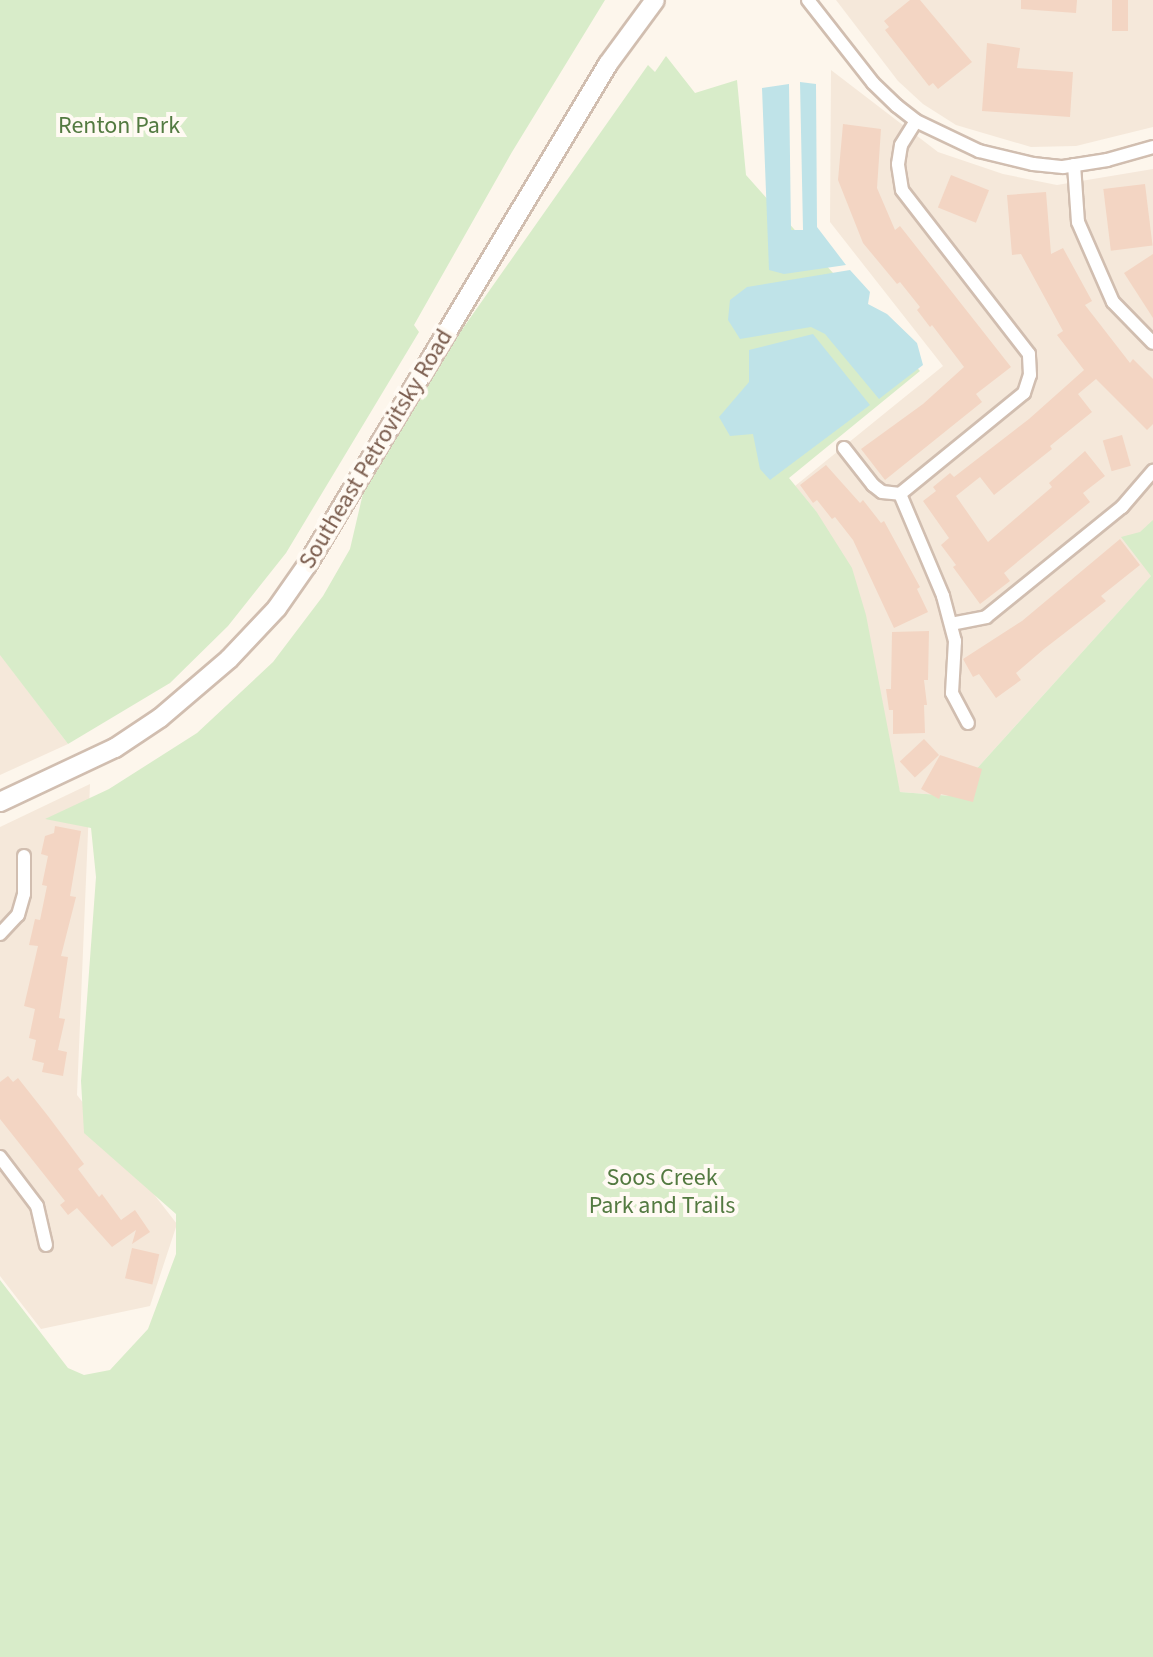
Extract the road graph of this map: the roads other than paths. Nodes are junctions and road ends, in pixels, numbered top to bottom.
1 (655, 0) edge
2 (808, 0) edge
3 (916, 121) junction
4 (1153, 147) edge
5 (1074, 165) junction
6 (1153, 343) edge
7 (844, 448) dead end
8 (1153, 471) edge
9 (900, 494) junction
10 (951, 624) junction
11 (968, 723) dead end
12 (0, 802) edge
13 (24, 856) dead end
14 (0, 934) edge
15 (0, 1157) edge
16 (46, 1245) dead end

1 - 12 main road, Southeast Petrovitsky Road
2 - 3 street
3 - 5 street
3 - 9 street
4 - 5 street
5 - 6 street
7 - 9 street
8 - 10 street
9 - 10 street
10 - 11 street
13 - 14 street
15 - 16 street

